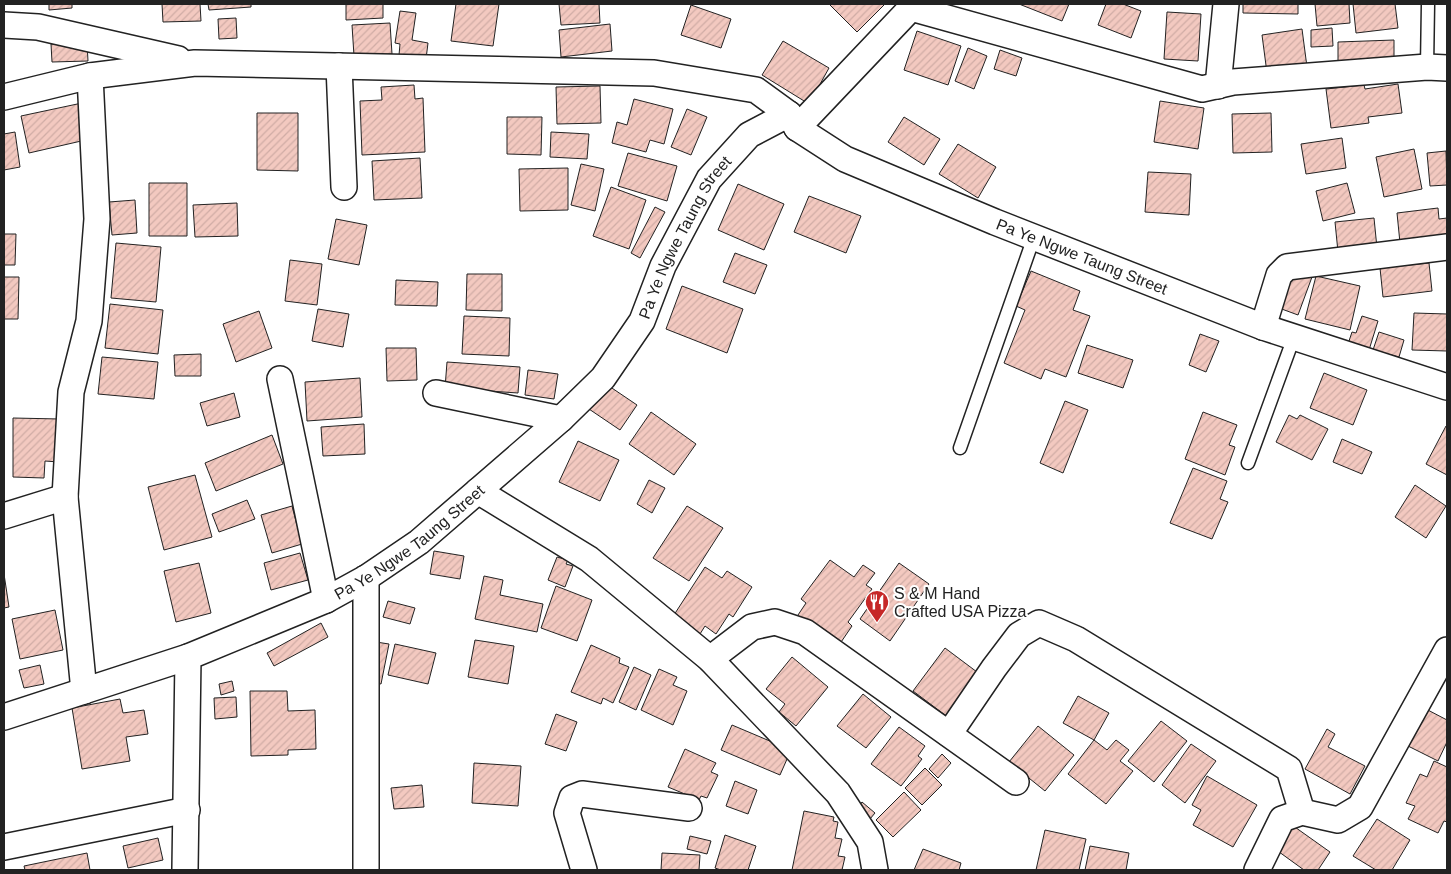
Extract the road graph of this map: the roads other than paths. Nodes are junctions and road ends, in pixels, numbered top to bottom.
1 (1226, 4) edge
2 (1428, 4) edge
3 (910, 6) edge
4 (945, 10) edge
5 (4, 25) edge
6 (195, 63) junction
7 (339, 66) junction
8 (1437, 67) edge
9 (90, 76) junction
10 (1218, 86) junction
11 (4, 97) edge
12 (793, 121) junction
13 (344, 187) dead end
14 (1034, 237) junction
15 (1447, 247) edge
16 (1264, 327) junction
17 (1294, 337) junction
18 (280, 379) dead end
19 (1447, 387) edge
20 (436, 393) dead end
21 (561, 419) junction
22 (960, 448) dead end
23 (1248, 463) dead end
24 (478, 491) junction
25 (65, 497) junction
26 (4, 516) edge
27 (366, 578) junction
28 (326, 600) junction
29 (1447, 650) edge
30 (188, 657) junction
31 (710, 659) junction
32 (84, 691) junction
33 (4, 718) edge
34 (949, 734) junction
35 (1016, 782) dead end
36 (689, 808) dead end
37 (187, 810) junction
38 (1302, 812) junction
39 (4, 847) edge
40 (186, 870) edge
41 (366, 870) edge
42 (584, 870) edge
43 (875, 870) edge
44 (1257, 870) edge

1 - 10 street
2 - 8 lane
3 - 4 street
3 - 12 street
4 - 10 street
5 - 6 street
6 - 7 street
6 - 9 street
7 - 12 street
7 - 13 street
8 - 10 street
9 - 11 street
9 - 25 street
12 - 14 street, Pa Ye Ngwe Taung Street
12 - 21 street, Pa Ye Ngwe Taung Street
14 - 16 street, Pa Ye Ngwe Taung Street
14 - 22 lane
15 - 16 street
16 - 17 street, Pa Ye Ngwe Taung Street
17 - 19 street, Pa Ye Ngwe Taung Street
17 - 23 lane
18 - 28 street
20 - 21 street
21 - 24 street, Pa Ye Ngwe Taung Street
24 - 27 street, Pa Ye Ngwe Taung Street
24 - 31 street
25 - 26 street
25 - 32 street
27 - 28 street, Pa Ye Ngwe Taung Street
27 - 41 street
28 - 30 street, Pa Ye Ngwe Taung Street
29 - 38 street
30 - 32 street, Pa Ye Ngwe Taung Street
30 - 37 street
31 - 34 street
31 - 43 street
32 - 33 street, Pa Ye Ngwe Taung Street
34 - 35 street
34 - 38 street
36 - 42 street
37 - 39 street
37 - 40 street
38 - 44 street

